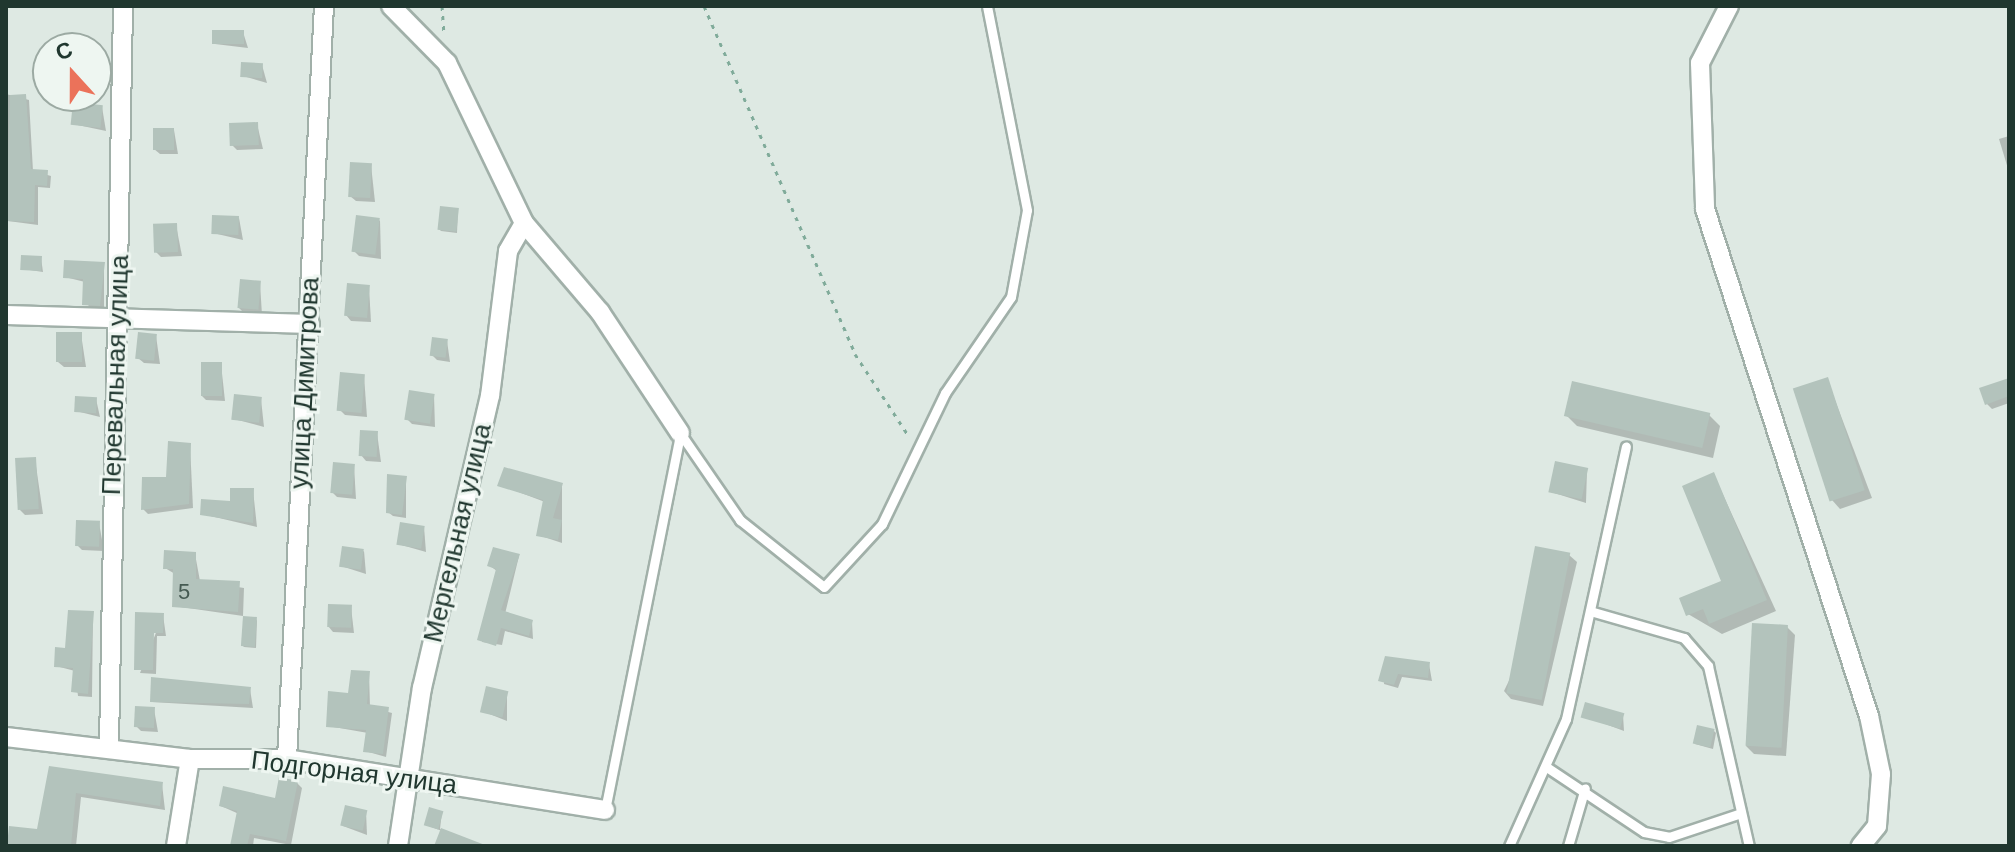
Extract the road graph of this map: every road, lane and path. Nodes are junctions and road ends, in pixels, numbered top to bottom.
1 (123, 6) edge
2 (324, 6) edge
3 (391, 6) edge
4 (704, 6) edge
5 (987, 6) edge
6 (1729, 6) edge
7 (524, 223) junction
8 (6, 315) edge
9 (119, 316) junction
10 (310, 324) junction
11 (680, 433) junction
12 (1626, 447) dead end
13 (918, 450) junction
14 (1590, 611) junction
15 (6, 737) edge
16 (109, 744) junction
17 (190, 759) junction
18 (287, 759) junction
19 (1548, 768) junction
20 (411, 777) junction
21 (1585, 788) junction
22 (605, 810) joint
23 (1741, 813) junction
24 (176, 846) edge
25 (398, 846) edge
26 (1509, 846) edge
27 (1568, 846) edge
28 (1749, 846) edge
29 (1861, 846) edge

1 - 9 street, Перевальная улица
2 - 10 street, улица Димитрова
3 - 7 street
4 - 13 path
5 - 13 lane
6 - 29 street
7 - 11 street
7 - 20 street, Мергельная улица
8 - 9 street
9 - 10 street
9 - 16 street, Перевальная улица
10 - 18 street, улица Димитрова
11 - 13 lane
11 - 22 lane
12 - 14 lane
14 - 19 lane
14 - 23 lane
15 - 16 street, Подгорная улица
16 - 17 street, Подгорная улица
17 - 18 street, Подгорная улица
17 - 24 street
18 - 20 street, Подгорная улица
19 - 21 lane
19 - 26 lane
20 - 22 street, Подгорная улица
20 - 25 street, Мергельная улица
21 - 23 lane
21 - 27 lane
23 - 28 lane

